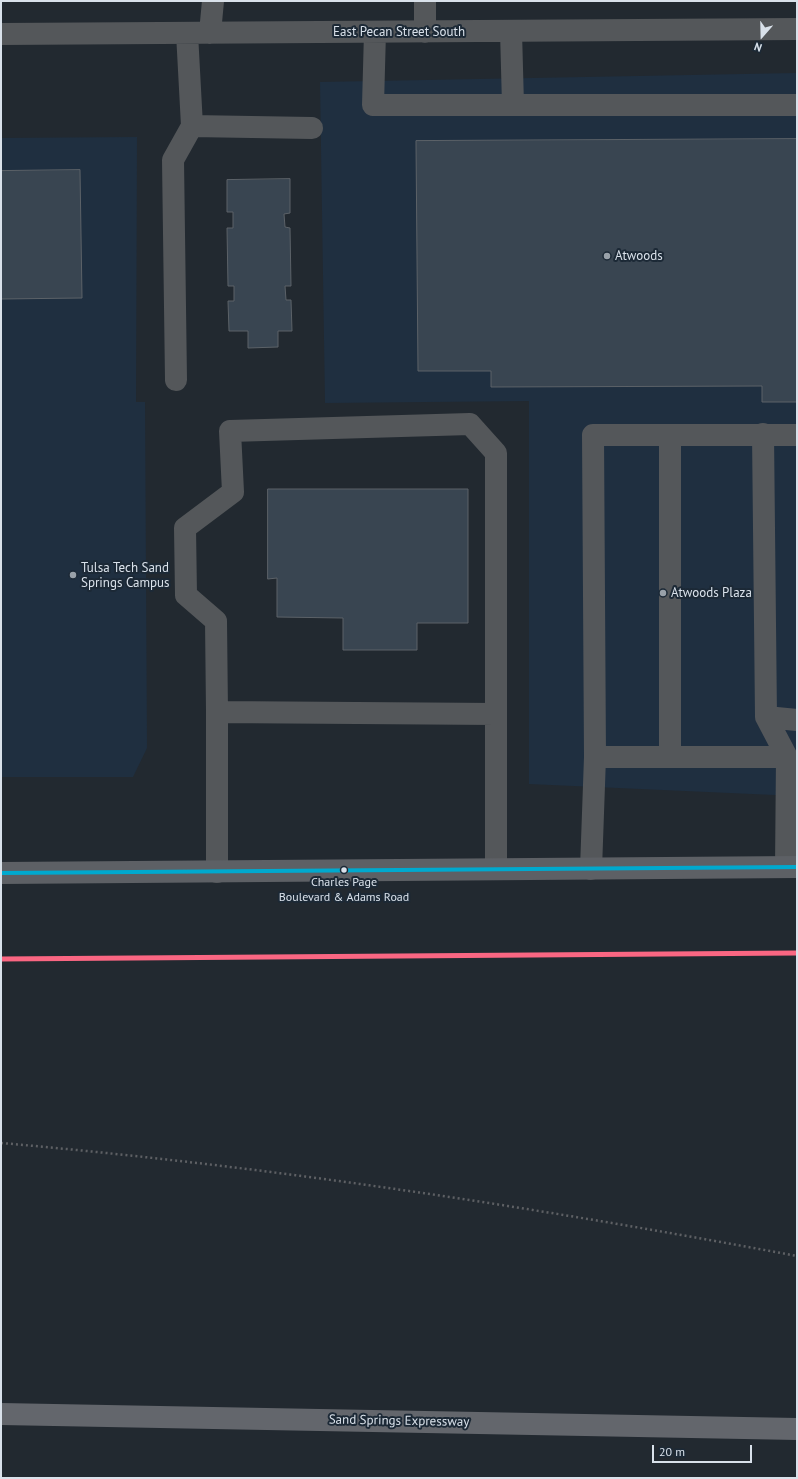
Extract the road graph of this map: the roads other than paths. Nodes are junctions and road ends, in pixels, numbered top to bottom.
1 (213, 1) edge
2 (425, 1) edge
3 (797, 29) edge
4 (511, 31) junction
5 (374, 32) junction
6 (425, 32) junction
7 (187, 33) junction
8 (210, 33) junction
9 (1, 34) edge
10 (513, 105) junction
11 (797, 105) edge
12 (192, 126) junction
13 (312, 128) dead end
14 (176, 380) dead end
15 (763, 434) junction
16 (670, 435) junction
17 (797, 435) edge
18 (217, 712) junction
19 (496, 714) junction
20 (766, 717) junction
21 (797, 720) edge
22 (595, 757) junction
23 (670, 757) junction
24 (787, 757) junction
25 (792, 867) edge
26 (496, 869) junction
27 (590, 869) junction
28 (217, 872) junction
29 (1, 873) edge
30 (1, 1414) edge
31 (797, 1429) edge

1 - 8 street
2 - 6 street
3 - 4 street, East Pecan Street South
4 - 6 street, East Pecan Street South
4 - 10 street
5 - 6 street, East Pecan Street South
5 - 8 street, East Pecan Street South
5 - 10 street
7 - 8 street, East Pecan Street South
7 - 9 street, East Pecan Street South
7 - 12 street
10 - 11 street
12 - 13 street
12 - 14 street
15 - 16 street
15 - 17 street
15 - 20 street
16 - 22 street
16 - 23 street
18 - 19 street
18 - 19 street
18 - 28 street
19 - 26 street
20 - 21 street
20 - 24 street
22 - 23 street
22 - 27 street
23 - 24 street
24 - 25 street
25 - 27 main road
26 - 27 main road
26 - 28 main road
28 - 29 main road
30 - 31 highway, Sand Springs Expressway

